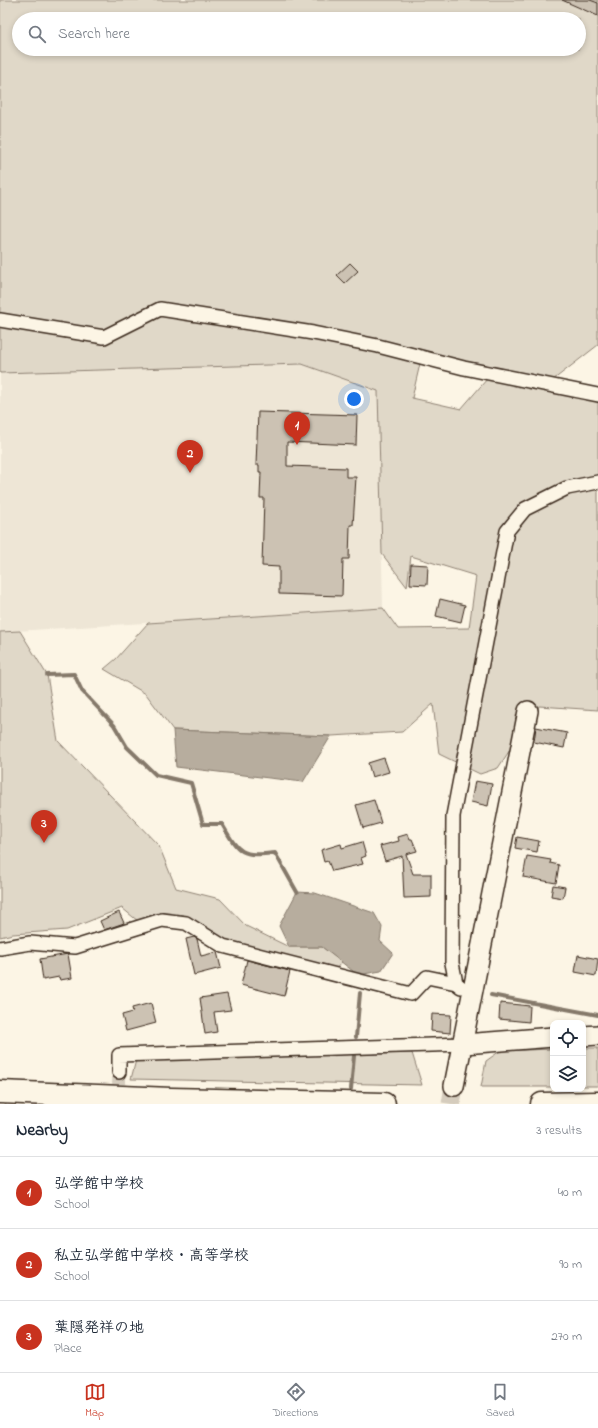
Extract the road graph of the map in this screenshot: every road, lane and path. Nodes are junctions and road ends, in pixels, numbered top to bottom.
1 (0, 320) edge
2 (598, 395) edge
3 (598, 482) edge
4 (528, 711) dead end
5 (0, 948) edge
6 (456, 983) junction
7 (473, 997) junction
8 (598, 1035) edge
9 (586, 1036) edge
10 (550, 1037) edge
11 (464, 1044) junction
12 (119, 1072) tunnel mouth
13 (454, 1086) tunnel mouth
14 (0, 1092) edge
15 (598, 1103) edge
16 (384, 1104) edge
17 (542, 1104) edge

1 - 2 street
3 - 6 street
4 - 7 street
5 - 6 street
6 - 7 street
7 - 11 street
8 - 9 street
10 - 11 street
11 - 12 street
11 - 13 street
14 - 16 highway
15 - 17 highway

